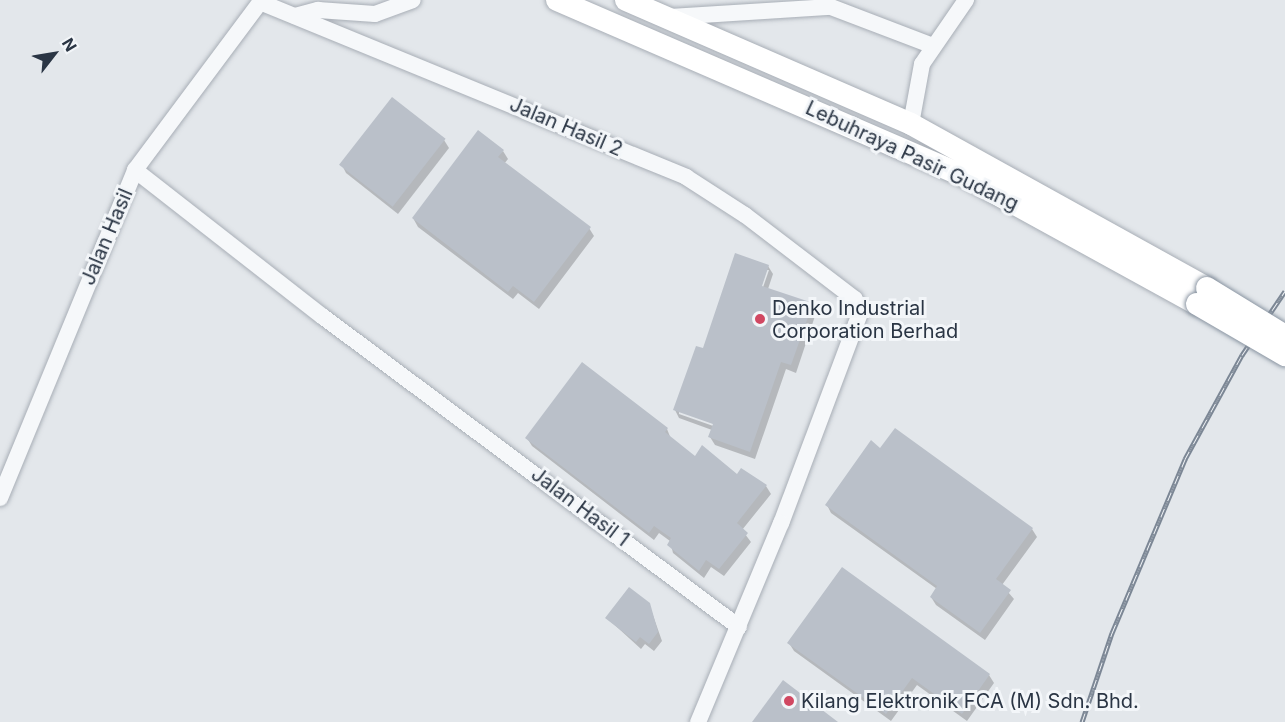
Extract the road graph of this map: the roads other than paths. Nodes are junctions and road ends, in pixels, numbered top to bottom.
1 (413, 0) edge
2 (557, 0) edge
3 (626, 0) edge
4 (966, 0) edge
5 (260, 2) joint
6 (295, 16) junction
7 (669, 17) junction
8 (933, 46) junction
9 (911, 124) junction
10 (135, 170) junction
11 (1202, 296) junction
12 (1285, 336) edge
13 (1285, 355) edge
14 (0, 498) edge
15 (739, 627) junction
16 (698, 722) edge

1 - 6 street
2 - 11 highway, Lebuhraya Pasir Gudang
3 - 7 highway, Lebuhraya Pasir Gudang
4 - 8 street
5 - 6 street, Jalan Hasil 2
5 - 10 street, Jalan Hasil
6 - 15 street, Jalan Hasil 2
7 - 8 street
7 - 9 highway, Lebuhraya Pasir Gudang
8 - 9 street
9 - 11 highway, Lebuhraya Pasir Gudang
10 - 14 street, Jalan Hasil
10 - 15 street, Jalan Hasil 1
11 - 12 highway, Lebuhraya Pasir Gudang, bridge
11 - 13 highway, Lebuhraya Pasir Gudang, bridge
15 - 16 street

